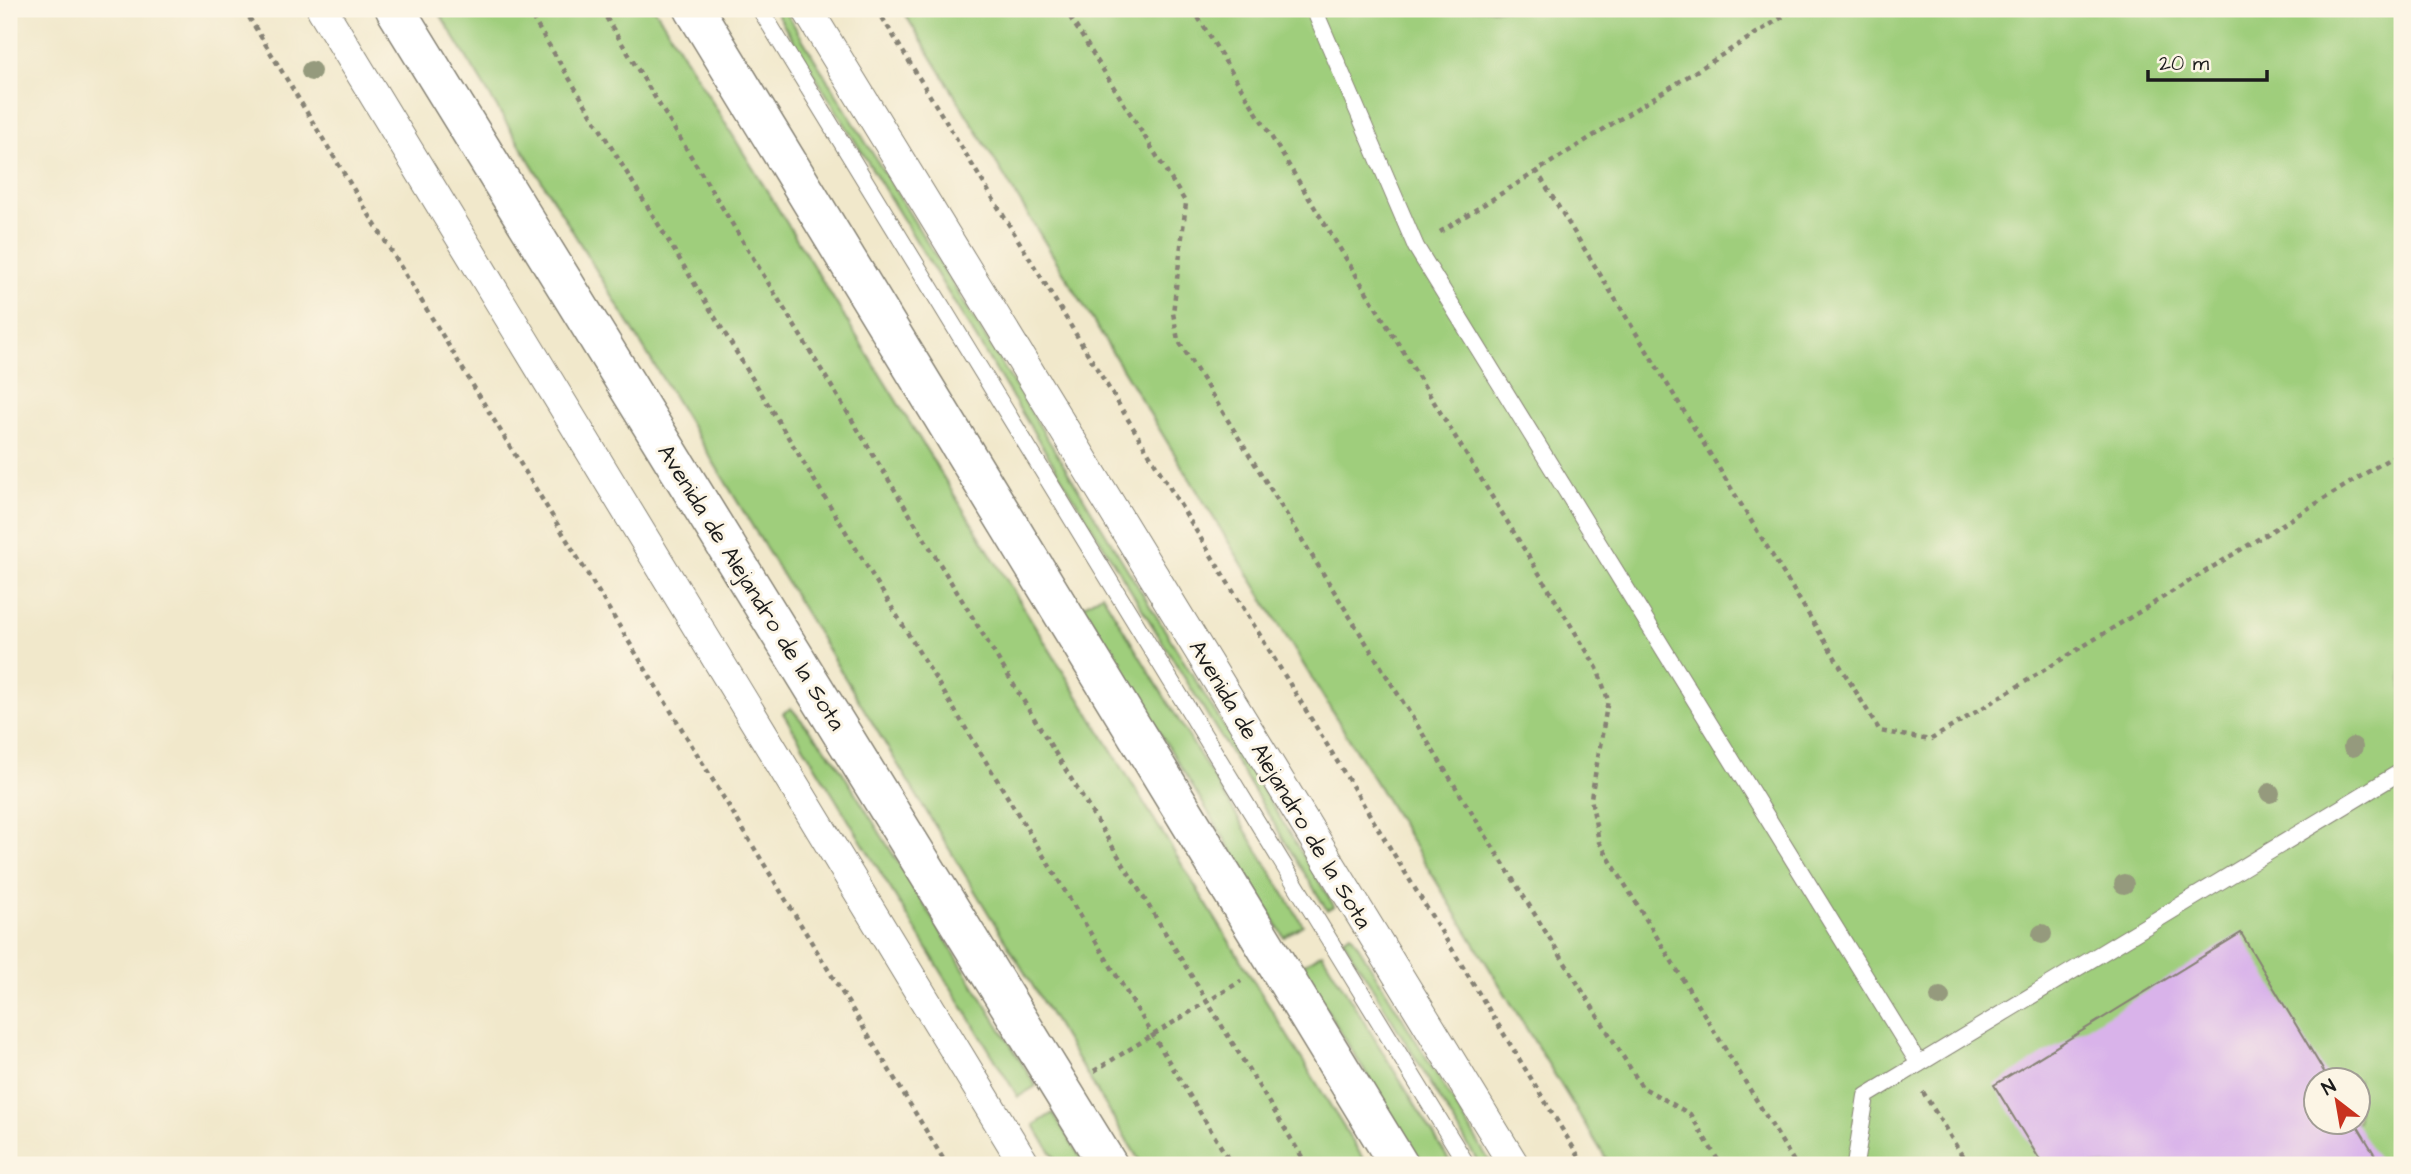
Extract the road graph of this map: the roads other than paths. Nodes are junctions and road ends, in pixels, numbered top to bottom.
1 (322, 9) edge
2 (396, 9) edge
3 (694, 9) edge
4 (760, 9) edge
5 (807, 9) edge
6 (1314, 9) edge
7 (2402, 771) edge
8 (1914, 1067) junction
9 (1025, 1165) edge
10 (1108, 1165) edge
11 (1399, 1165) edge
12 (1467, 1165) edge
13 (1514, 1165) edge
14 (1855, 1165) edge

1 - 9 street
2 - 10 main road, Avenida de Alejandro de la Sota
3 - 11 main road
4 - 12 lane, Avenida de Alejandro de la Sota
5 - 13 street, Avenida de Alejandro de la Sota
6 - 8 lane
7 - 8 lane
8 - 14 lane

